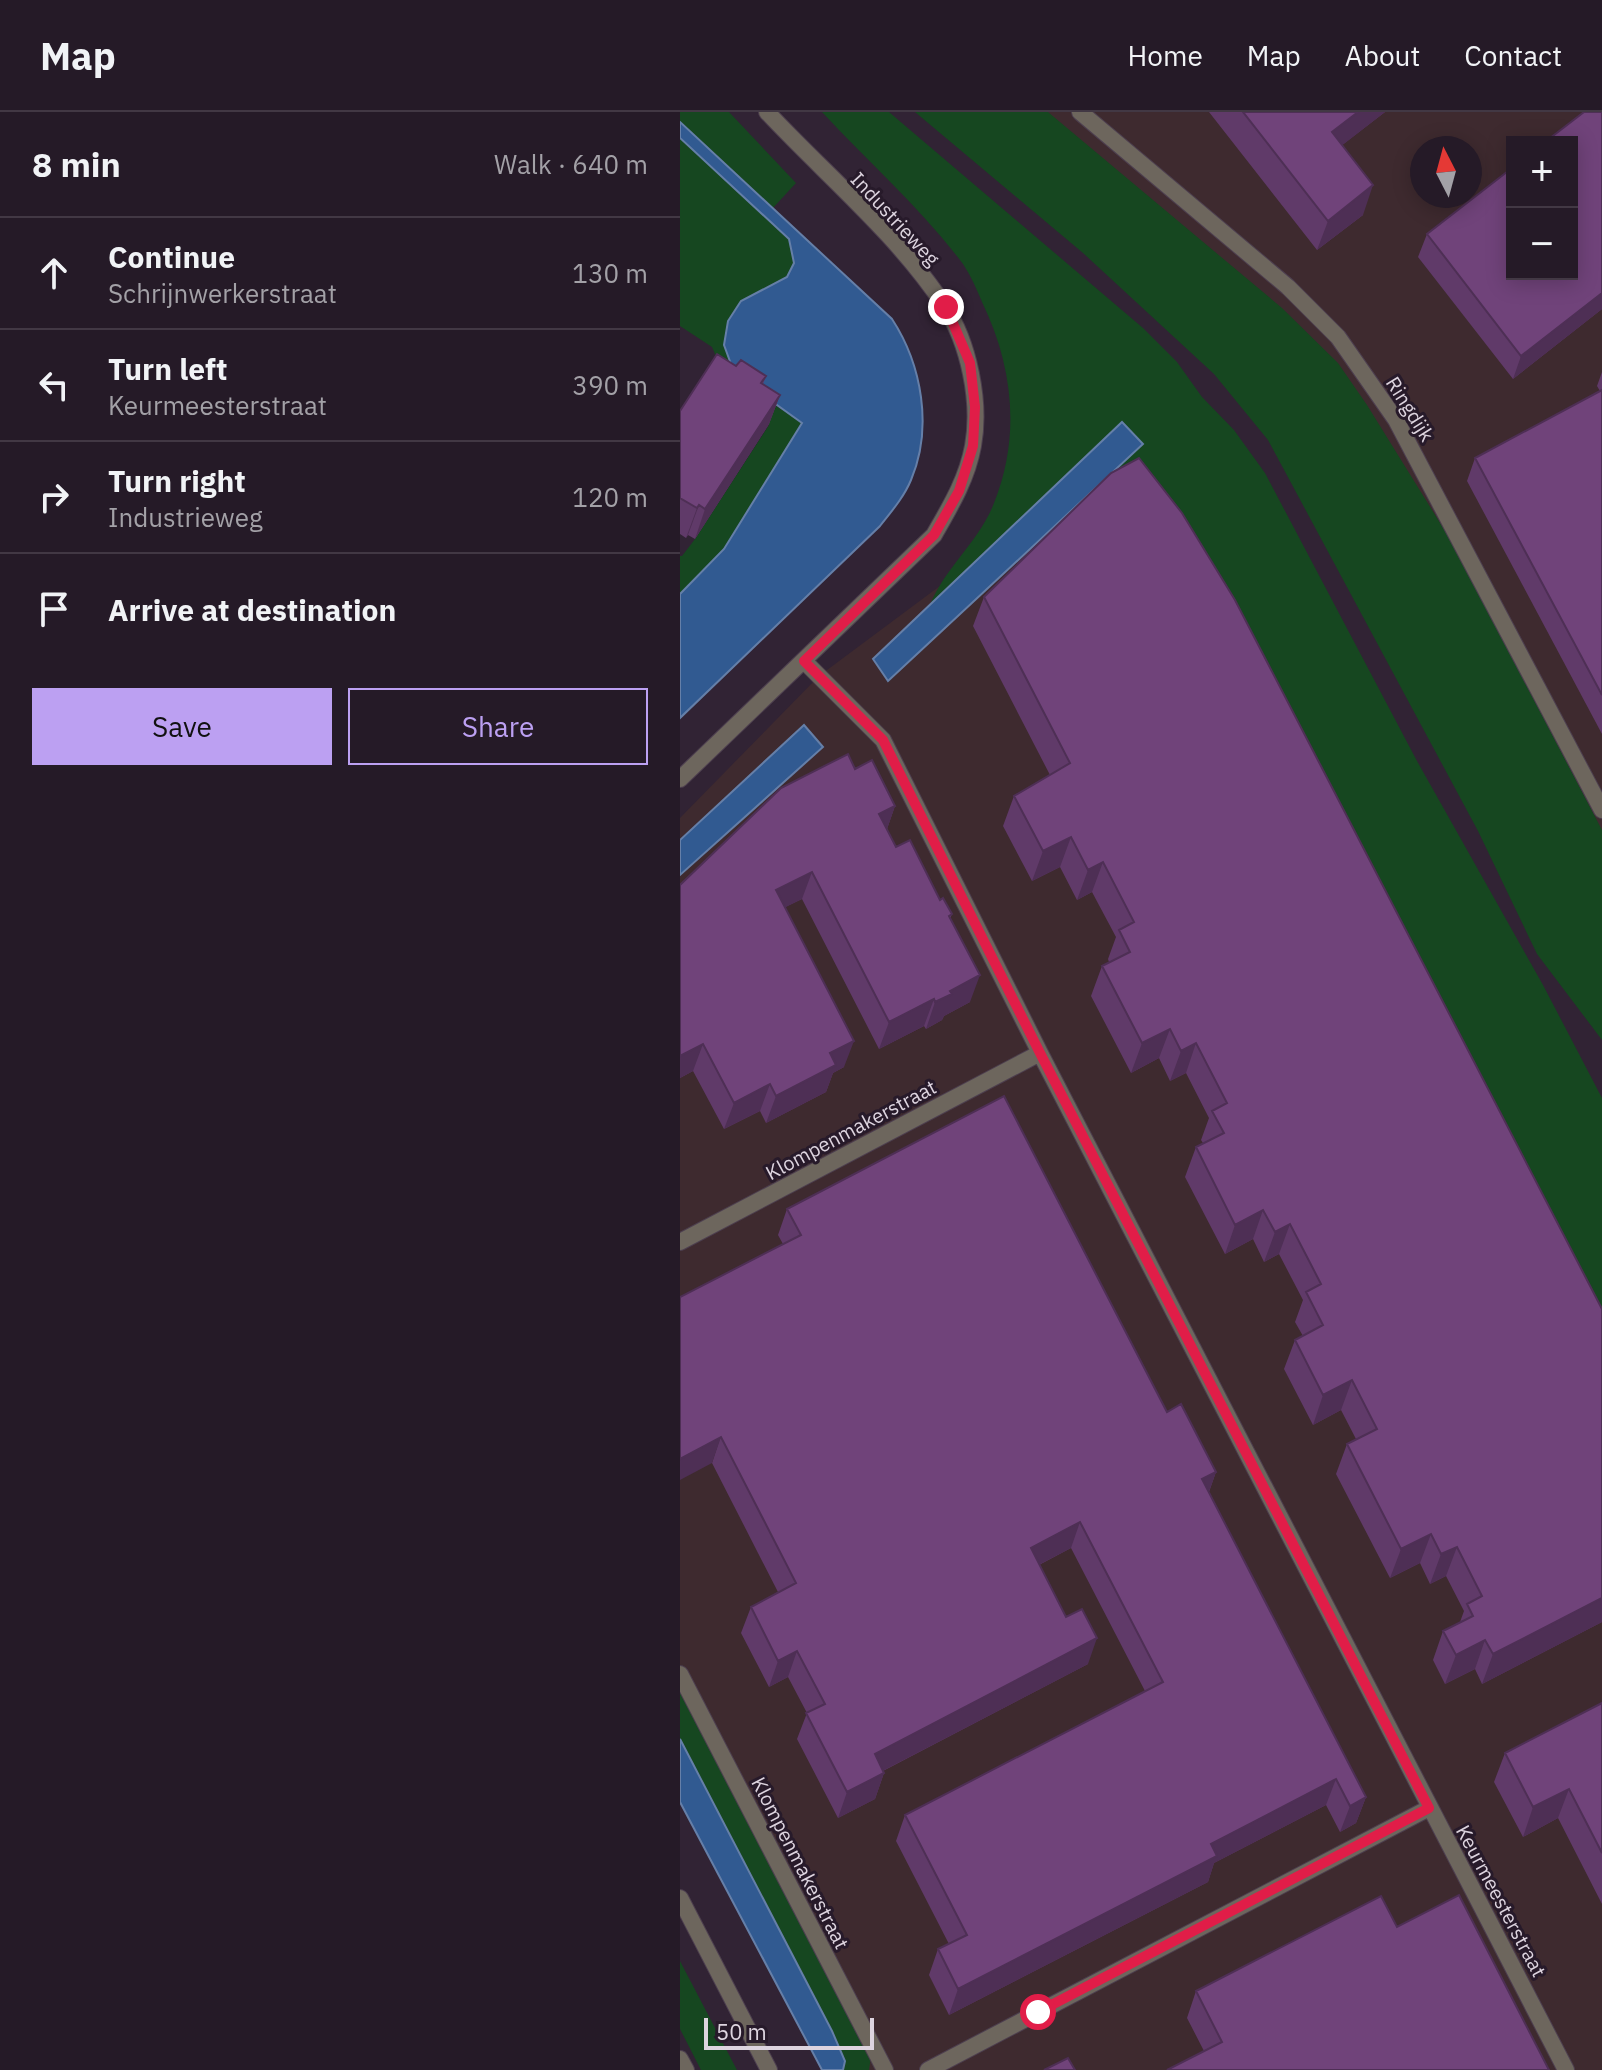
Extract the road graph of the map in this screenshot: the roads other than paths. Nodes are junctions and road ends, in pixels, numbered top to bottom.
1 (767, 112) edge
2 (1080, 112) edge
3 (804, 661) junction
4 (680, 779) edge
5 (1602, 810) edge
6 (1040, 1053) junction
7 (680, 1242) edge
8 (680, 1674) edge
9 (1429, 1808) junction
10 (680, 1898) edge
11 (680, 2059) edge
12 (686, 2070) edge
13 (769, 2070) edge
14 (885, 2070) edge
15 (928, 2070) edge
16 (1566, 2070) edge

1 - 3 street, Industrieweg
2 - 5 street, Ringdijk
3 - 4 street, Industrieweg
3 - 6 street, Keurmeesterstraat
6 - 7 street, Klompenmakerstraat
6 - 9 street, Keurmeesterstraat
8 - 14 street, Klompenmakerstraat
9 - 15 street
9 - 16 street, Keurmeesterstraat
10 - 13 street
11 - 12 street

